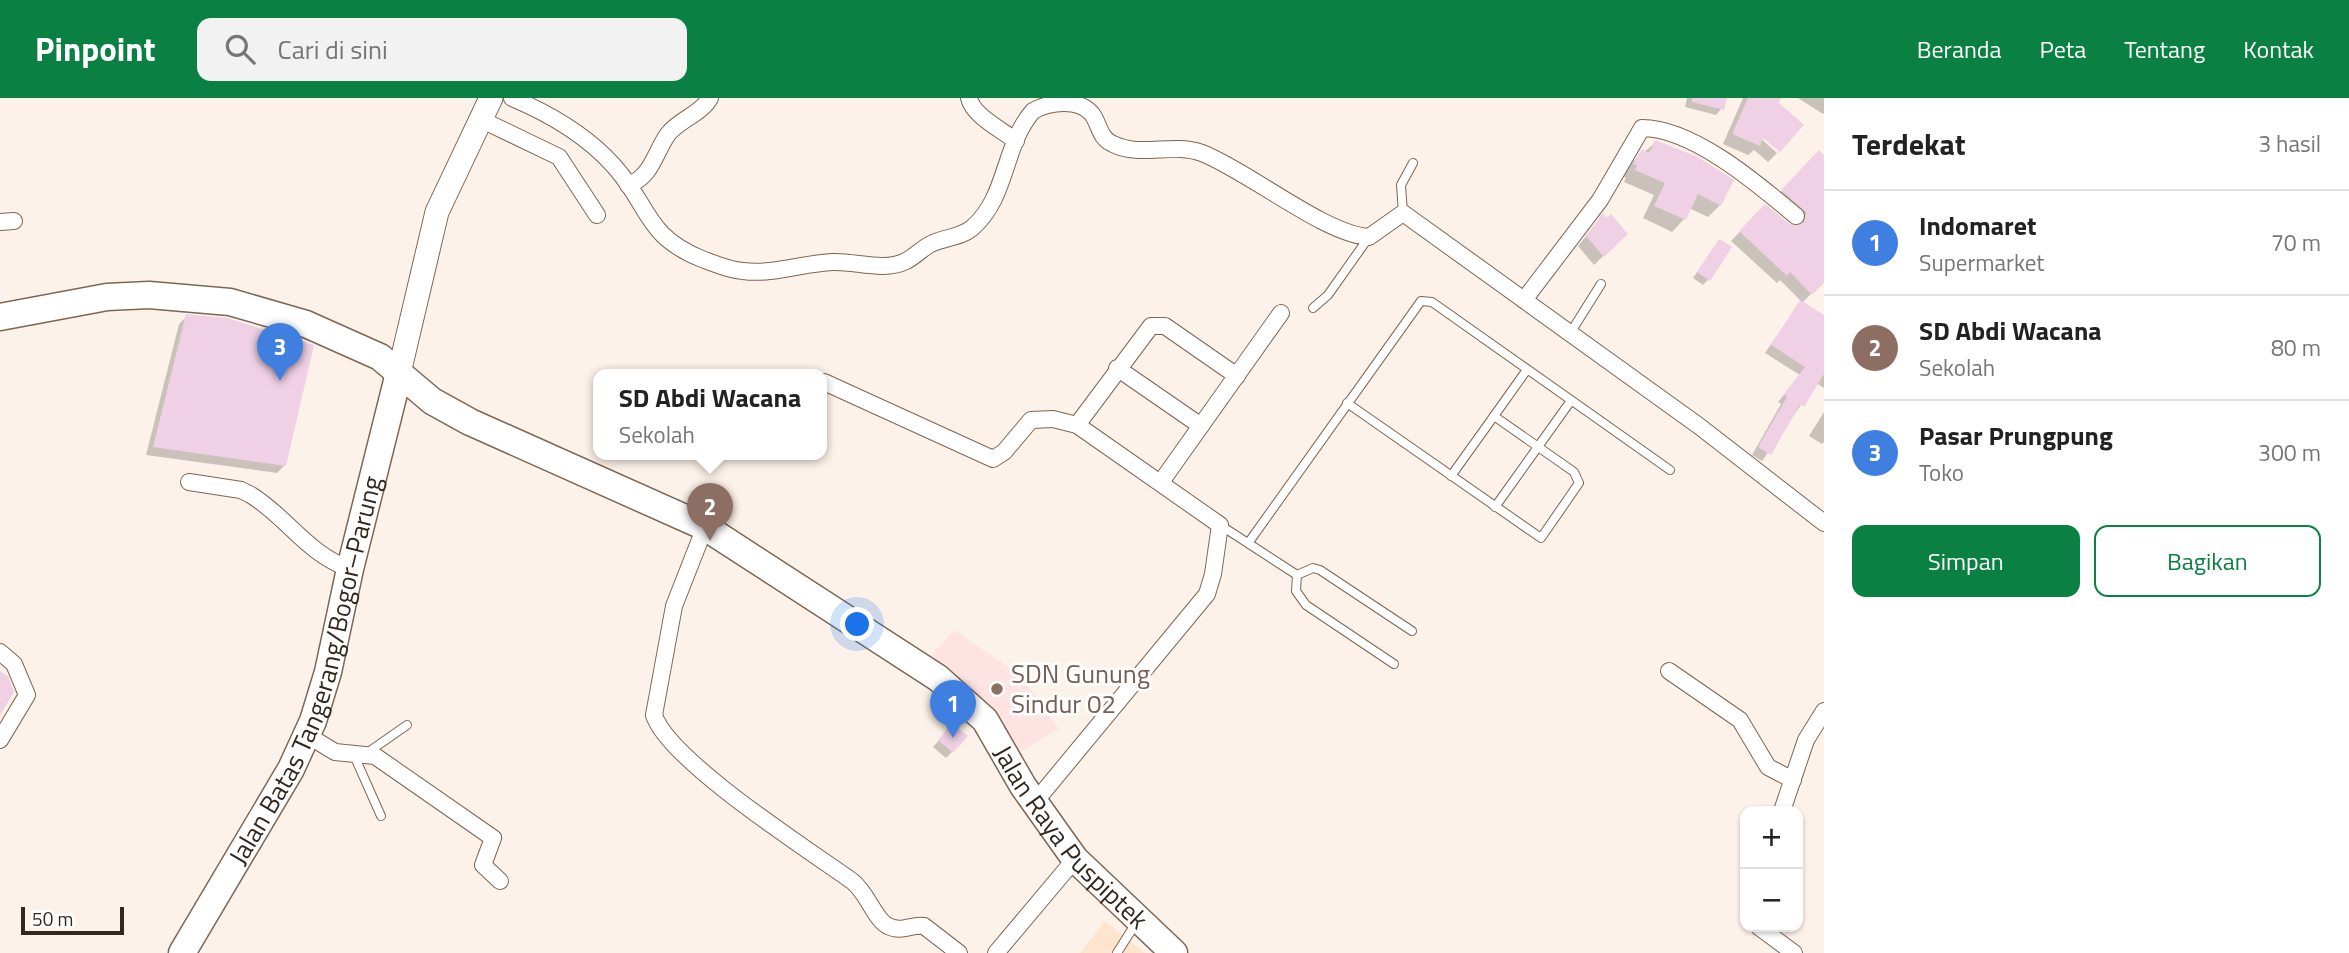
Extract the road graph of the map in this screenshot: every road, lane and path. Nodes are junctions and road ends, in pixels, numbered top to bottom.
1 (491, 98) edge
2 (512, 98) edge
3 (710, 98) edge
4 (969, 98) edge
5 (480, 119) junction
6 (1017, 141) junction
7 (1413, 163) dead end
8 (628, 185) junction
9 (1403, 214) junction
10 (597, 215) dead end
11 (1796, 216) dead end
12 (1369, 237) junction
13 (1601, 284) dead end
14 (1524, 300) junction
15 (1313, 309) dead end
16 (1281, 313) dead end
17 (0, 317) edge
18 (1569, 335) junction
19 (1117, 368) junction
20 (1526, 371) junction
21 (399, 373) junction
22 (1237, 376) junction
23 (827, 383) edge
24 (1570, 402) junction
25 (1347, 403) junction
26 (1494, 416) junction
27 (1077, 425) junction
28 (1201, 426) junction
29 (1538, 446) junction
30 (1670, 470) dead end
31 (1451, 476) junction
32 (189, 482) dead end
33 (1161, 482) junction
34 (1495, 507) junction
35 (1824, 523) edge
36 (1220, 525) junction
37 (705, 527) junction
38 (1249, 542) junction
39 (350, 569) junction
40 (1297, 575) junction
41 (1412, 631) dead end
42 (0, 652) edge
43 (1394, 664) dead end
44 (1669, 671) dead end
45 (1824, 711) edge
46 (407, 725) dead end
47 (307, 735) junction
48 (1, 736) edge
49 (360, 753) junction
50 (1793, 780) junction
51 (1035, 802) junction
52 (1784, 806) edge
53 (381, 816) dead end
54 (1075, 859) junction
55 (500, 881) dead end
56 (1138, 920) junction
57 (1766, 932) edge
58 (182, 953) edge
59 (959, 953) edge
60 (996, 953) edge
61 (1117, 953) edge
62 (1174, 953) edge
63 (1794, 953) edge

1 - 5 main road
2 - 8 street
3 - 8 street
4 - 6 street
5 - 10 street
5 - 21 main road
6 - 8 street
6 - 12 street
7 - 9 lane
9 - 12 street
9 - 14 street
11 - 14 street
12 - 15 lane
13 - 18 lane
14 - 18 street
16 - 22 street
17 - 21 main road, Jalan Raya Puspiptek
18 - 35 street
19 - 22 street
19 - 27 street
19 - 28 street
20 - 24 lane
20 - 25 lane
20 - 26 lane
21 - 37 main road, Jalan Raya Puspiptek
21 - 39 main road, Jalan Batas Tangerang/Bogor–Parung
22 - 28 street
23 - 27 street
24 - 29 lane
24 - 30 lane
25 - 31 lane
25 - 38 lane
26 - 29 lane
26 - 31 lane
27 - 33 street
28 - 33 street
29 - 34 lane
29 - 34 lane
31 - 34 lane
32 - 39 street
33 - 36 street
36 - 38 lane
36 - 51 street
37 - 51 main road, Jalan Raya Puspiptek
37 - 59 street
38 - 40 lane
39 - 47 main road, Jalan Batas Tangerang/Bogor–Parung
40 - 41 lane
40 - 43 lane
42 - 48 street
44 - 50 street
45 - 50 street
46 - 49 lane
47 - 49 street
47 - 58 main road, Jalan Batas Tangerang/Bogor–Parung
49 - 53 lane
49 - 55 street
50 - 52 street
51 - 54 main road, Jalan Raya Puspiptek
54 - 56 main road, Jalan Raya Puspiptek
54 - 60 street
56 - 61 lane
56 - 62 main road, Jalan Raya Puspiptek
57 - 63 street

